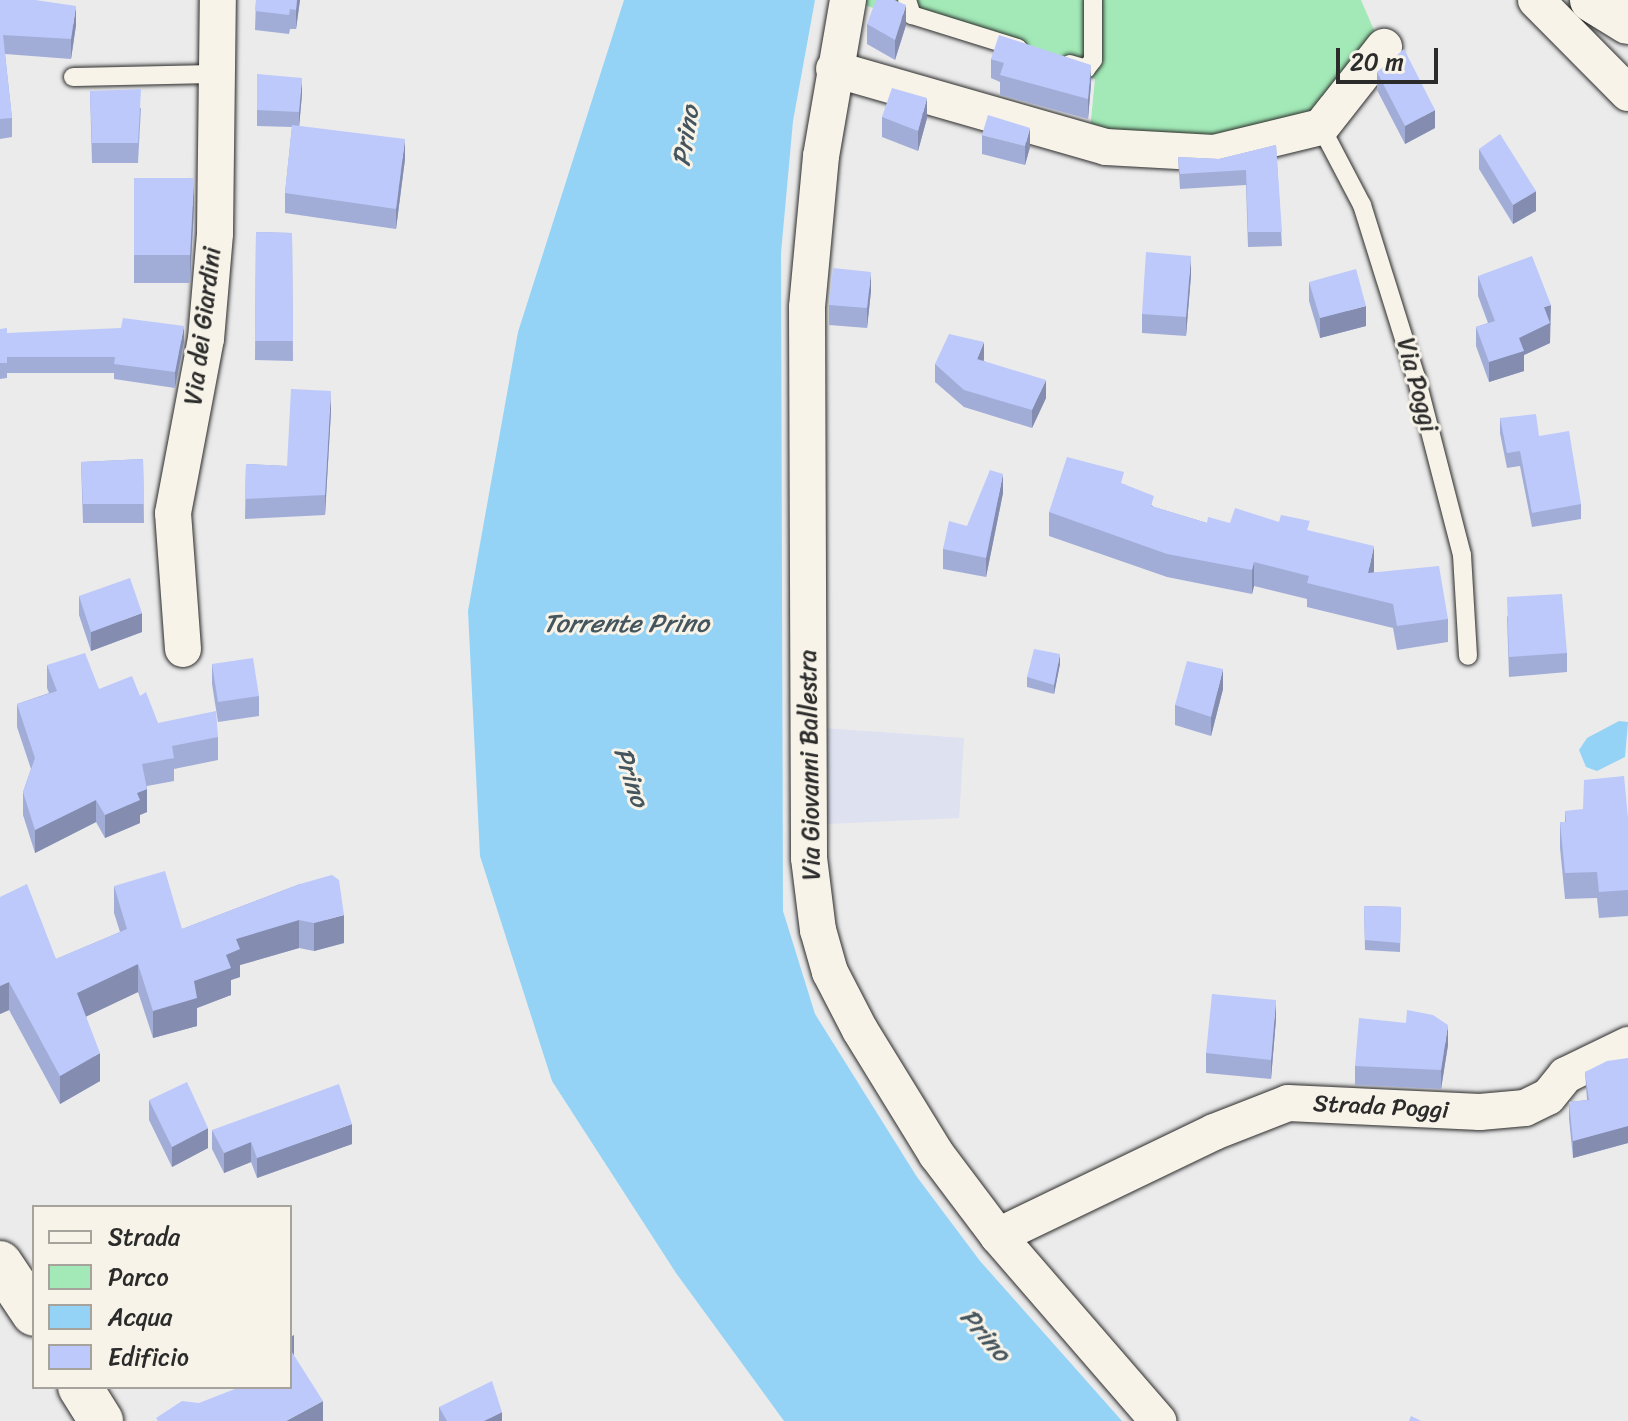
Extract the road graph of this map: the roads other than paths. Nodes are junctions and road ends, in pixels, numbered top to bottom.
1 (218, 0) edge
2 (848, 0) edge
3 (907, 0) edge
4 (1093, 0) edge
5 (1536, 0) edge
6 (1592, 0) edge
7 (1628, 22) edge
8 (1384, 47) dead end
9 (834, 69) junction
10 (215, 74) junction
11 (73, 77) dead end
12 (1628, 93) edge
13 (1321, 127) junction
14 (183, 649) dead end
15 (1468, 656) dead end
16 (1628, 1045) edge
17 (998, 1236) junction
18 (0, 1263) edge
19 (32, 1311) edge
20 (81, 1389) edge
21 (101, 1421) edge
22 (1158, 1421) edge

1 - 10 street, Via dei Giardini
2 - 9 street, Via Giovanni Ballestra
3 - 4 lane
5 - 12 street
6 - 7 main road
8 - 13 street
9 - 13 street
9 - 17 street, Via Giovanni Ballestra
10 - 11 lane
10 - 14 street, Via dei Giardini
13 - 15 lane, Via Poggi
16 - 17 street, Strada Poggi
17 - 22 street, Via Giovanni Ballestra
18 - 19 main road
20 - 21 main road

